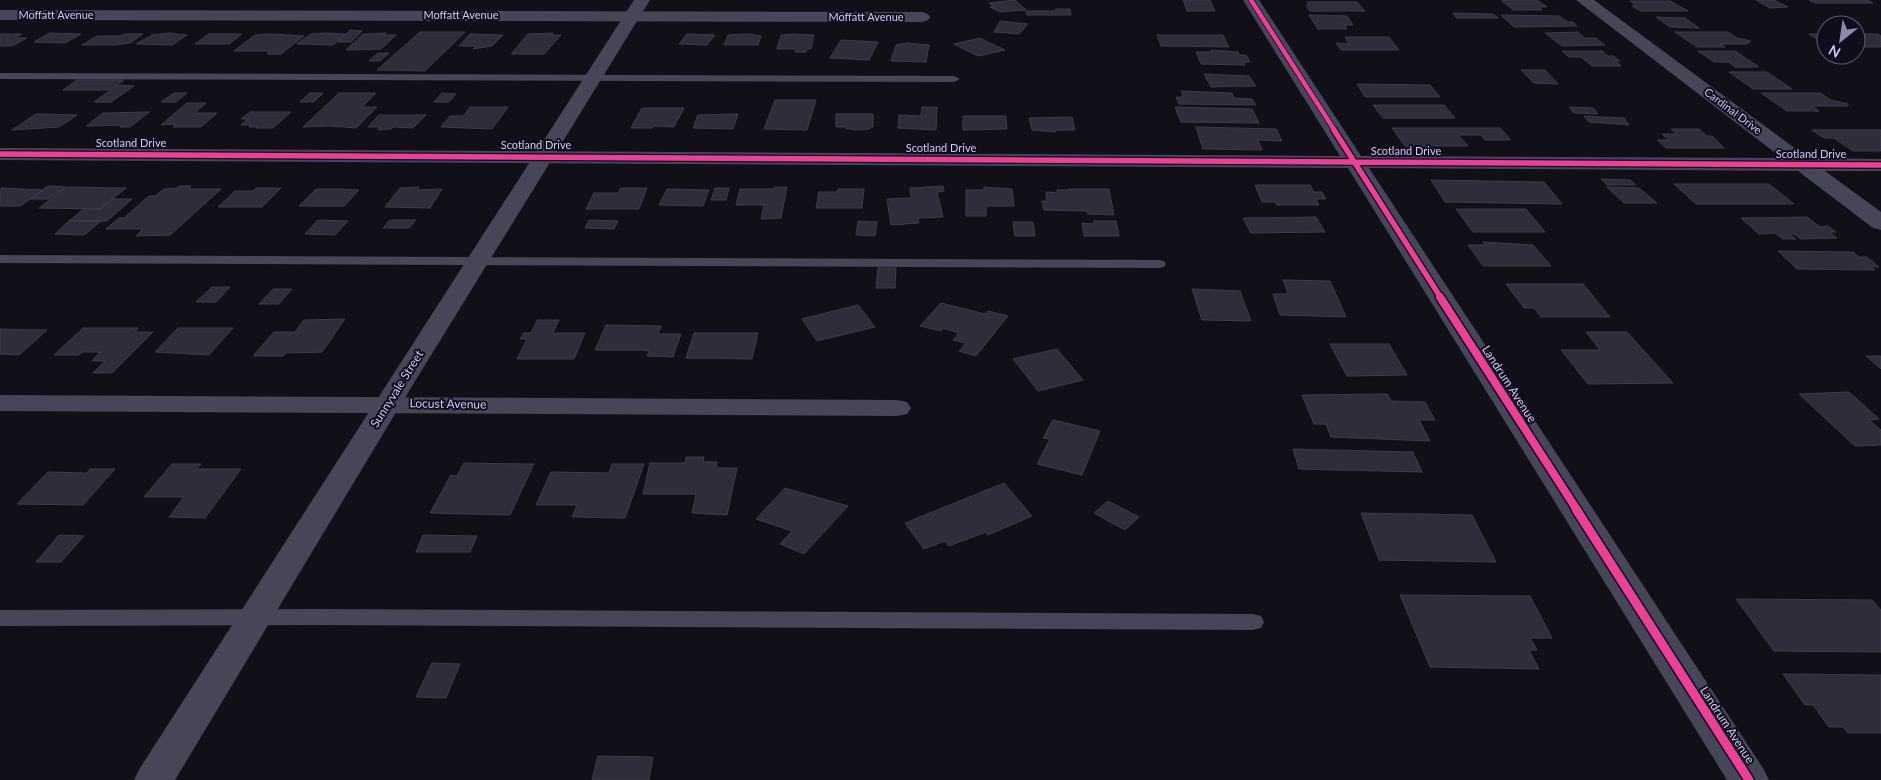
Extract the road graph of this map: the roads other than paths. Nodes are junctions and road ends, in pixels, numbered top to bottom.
1 (1251, 0) edge
2 (1584, 0) edge
3 (638, 8) edge
4 (0, 15) edge
5 (922, 17) dead end
6 (0, 76) edge
7 (595, 77) junction
8 (954, 79) dead end
9 (0, 154) edge
10 (544, 157) junction
11 (1354, 162) junction
12 (1804, 165) junction
13 (1881, 165) edge
14 (1881, 223) edge
15 (0, 259) edge
16 (478, 261) junction
17 (1159, 264) dead end
18 (0, 403) edge
19 (387, 404) junction
20 (896, 408) dead end
21 (0, 618) edge
22 (255, 618) junction
23 (1253, 622) dead end
24 (154, 780) edge
25 (1749, 780) edge

1 - 11 street, Landrum Avenue
2 - 12 street, Cardinal Drive
3 - 4 street, Moffatt Avenue
3 - 5 street, Moffatt Avenue
3 - 7 street, Sunnyvale Street
6 - 7 lane
7 - 8 lane
7 - 10 street, Sunnyvale Street
9 - 10 street, Scotland Drive
10 - 11 street, Scotland Drive
10 - 16 street, Sunnyvale Street
11 - 12 street, Scotland Drive
11 - 25 street, Landrum Avenue
12 - 13 street, Scotland Drive
12 - 14 street, Cardinal Drive
15 - 16 lane
16 - 17 lane
16 - 19 street, Sunnyvale Street
18 - 19 street, Locust Avenue
19 - 20 street, Locust Avenue
19 - 22 street, Sunnyvale Street
21 - 22 lane
22 - 23 lane
22 - 24 street, Sunnyvale Street

